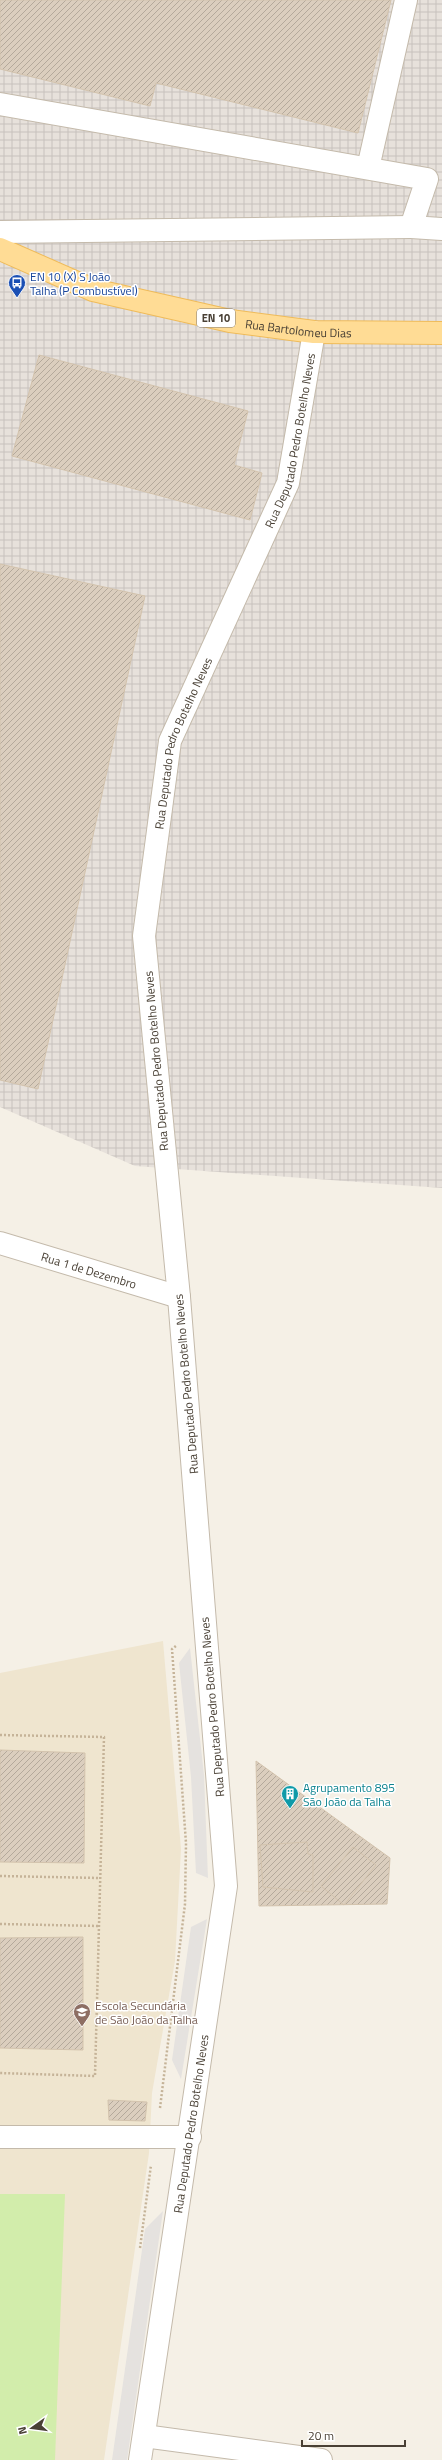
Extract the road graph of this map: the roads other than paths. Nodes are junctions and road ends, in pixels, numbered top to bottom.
1 (406, 0) edge
2 (0, 104) edge
3 (368, 168) junction
4 (411, 227) junction
5 (442, 229) edge
6 (0, 232) edge
7 (0, 250) edge
8 (314, 332) junction
9 (442, 333) edge
10 (0, 1243) edge
11 (179, 1297) junction
12 (0, 2137) edge
13 (190, 2137) junction
14 (144, 2436) junction
15 (140, 2460) edge
16 (321, 2460) edge

1 - 3 street
2 - 3 street
3 - 4 street
4 - 5 street
4 - 6 street
7 - 8 main road, Rua Bartolomeu Dias / EN 10
8 - 9 main road, Rua Bartolomeu Dias / EN 10
8 - 11 street, Rua Deputado Pedro Botelho Neves
10 - 11 street, Rua 1 de Dezembro
11 - 13 street, Rua Deputado Pedro Botelho Neves
12 - 13 street
13 - 14 street, Rua Deputado Pedro Botelho Neves
14 - 15 street, Rua Deputado Pedro Botelho Neves
14 - 16 street

